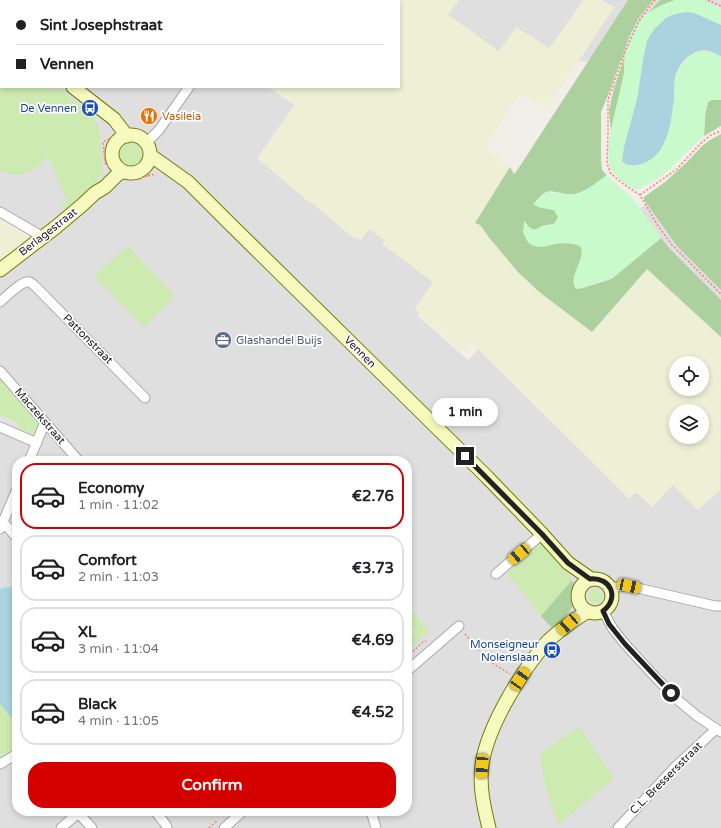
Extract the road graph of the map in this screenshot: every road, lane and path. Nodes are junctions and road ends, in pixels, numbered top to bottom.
1 (655, 0) edge
2 (708, 0) edge
3 (721, 6) edge
4 (74, 88) edge
5 (188, 88) edge
6 (721, 131) edge
7 (119, 138) junction
8 (147, 159) junction
9 (116, 170) junction
10 (640, 195) junction
11 (0, 212) edge
12 (43, 237) junction
13 (0, 270) edge
14 (721, 294) edge
15 (0, 302) edge
16 (0, 371) edge
17 (145, 398) dead end
18 (45, 422) junction
19 (0, 427) edge
20 (37, 443) junction
21 (31, 456) edge
22 (75, 456) edge
23 (12, 500) edge
24 (1, 524) edge
25 (12, 534) edge
26 (542, 534) junction
27 (496, 574) dead end
28 (586, 584) junction
29 (611, 588) junction
30 (584, 606) junction
31 (721, 606) edge
32 (603, 611) junction
33 (459, 626) joint
34 (412, 667) edge
35 (520, 679) junction
36 (718, 731) edge
37 (12, 757) edge
38 (0, 763) edge
39 (159, 816) edge
40 (237, 816) edge
41 (372, 816) edge
42 (374, 827) edge
43 (61, 828) edge
44 (92, 828) edge
45 (167, 828) edge
46 (224, 828) edge
47 (489, 828) edge
48 (618, 828) edge

1 - 10 path
2 - 3 path
4 - 7 street
5 - 8 street
6 - 10 path
7 - 8 street
7 - 9 street
7 - 9 path
8 - 9 street
8 - 9 path
8 - 26 street, Vennen
9 - 12 street, Berlagestraat
10 - 14 path
11 - 12 street
12 - 13 street, Berlagestraat
15 - 17 street, Pattonstraat
16 - 18 street, Maczekstraat
18 - 20 street
18 - 22 street, Maczekstraat
19 - 20 street
20 - 21 street
23 - 24 street
24 - 25 street
26 - 27 street
26 - 28 street, Vennen
28 - 29 street
28 - 30 street
29 - 31 street
29 - 32 street
30 - 32 street
30 - 35 street
32 - 36 street
33 - 34 street
33 - 35 path
35 - 47 street
36 - 48 street, C.L. Bressersstraat
37 - 38 street
39 - 45 street
40 - 46 street
41 - 42 street
43 - 44 street

